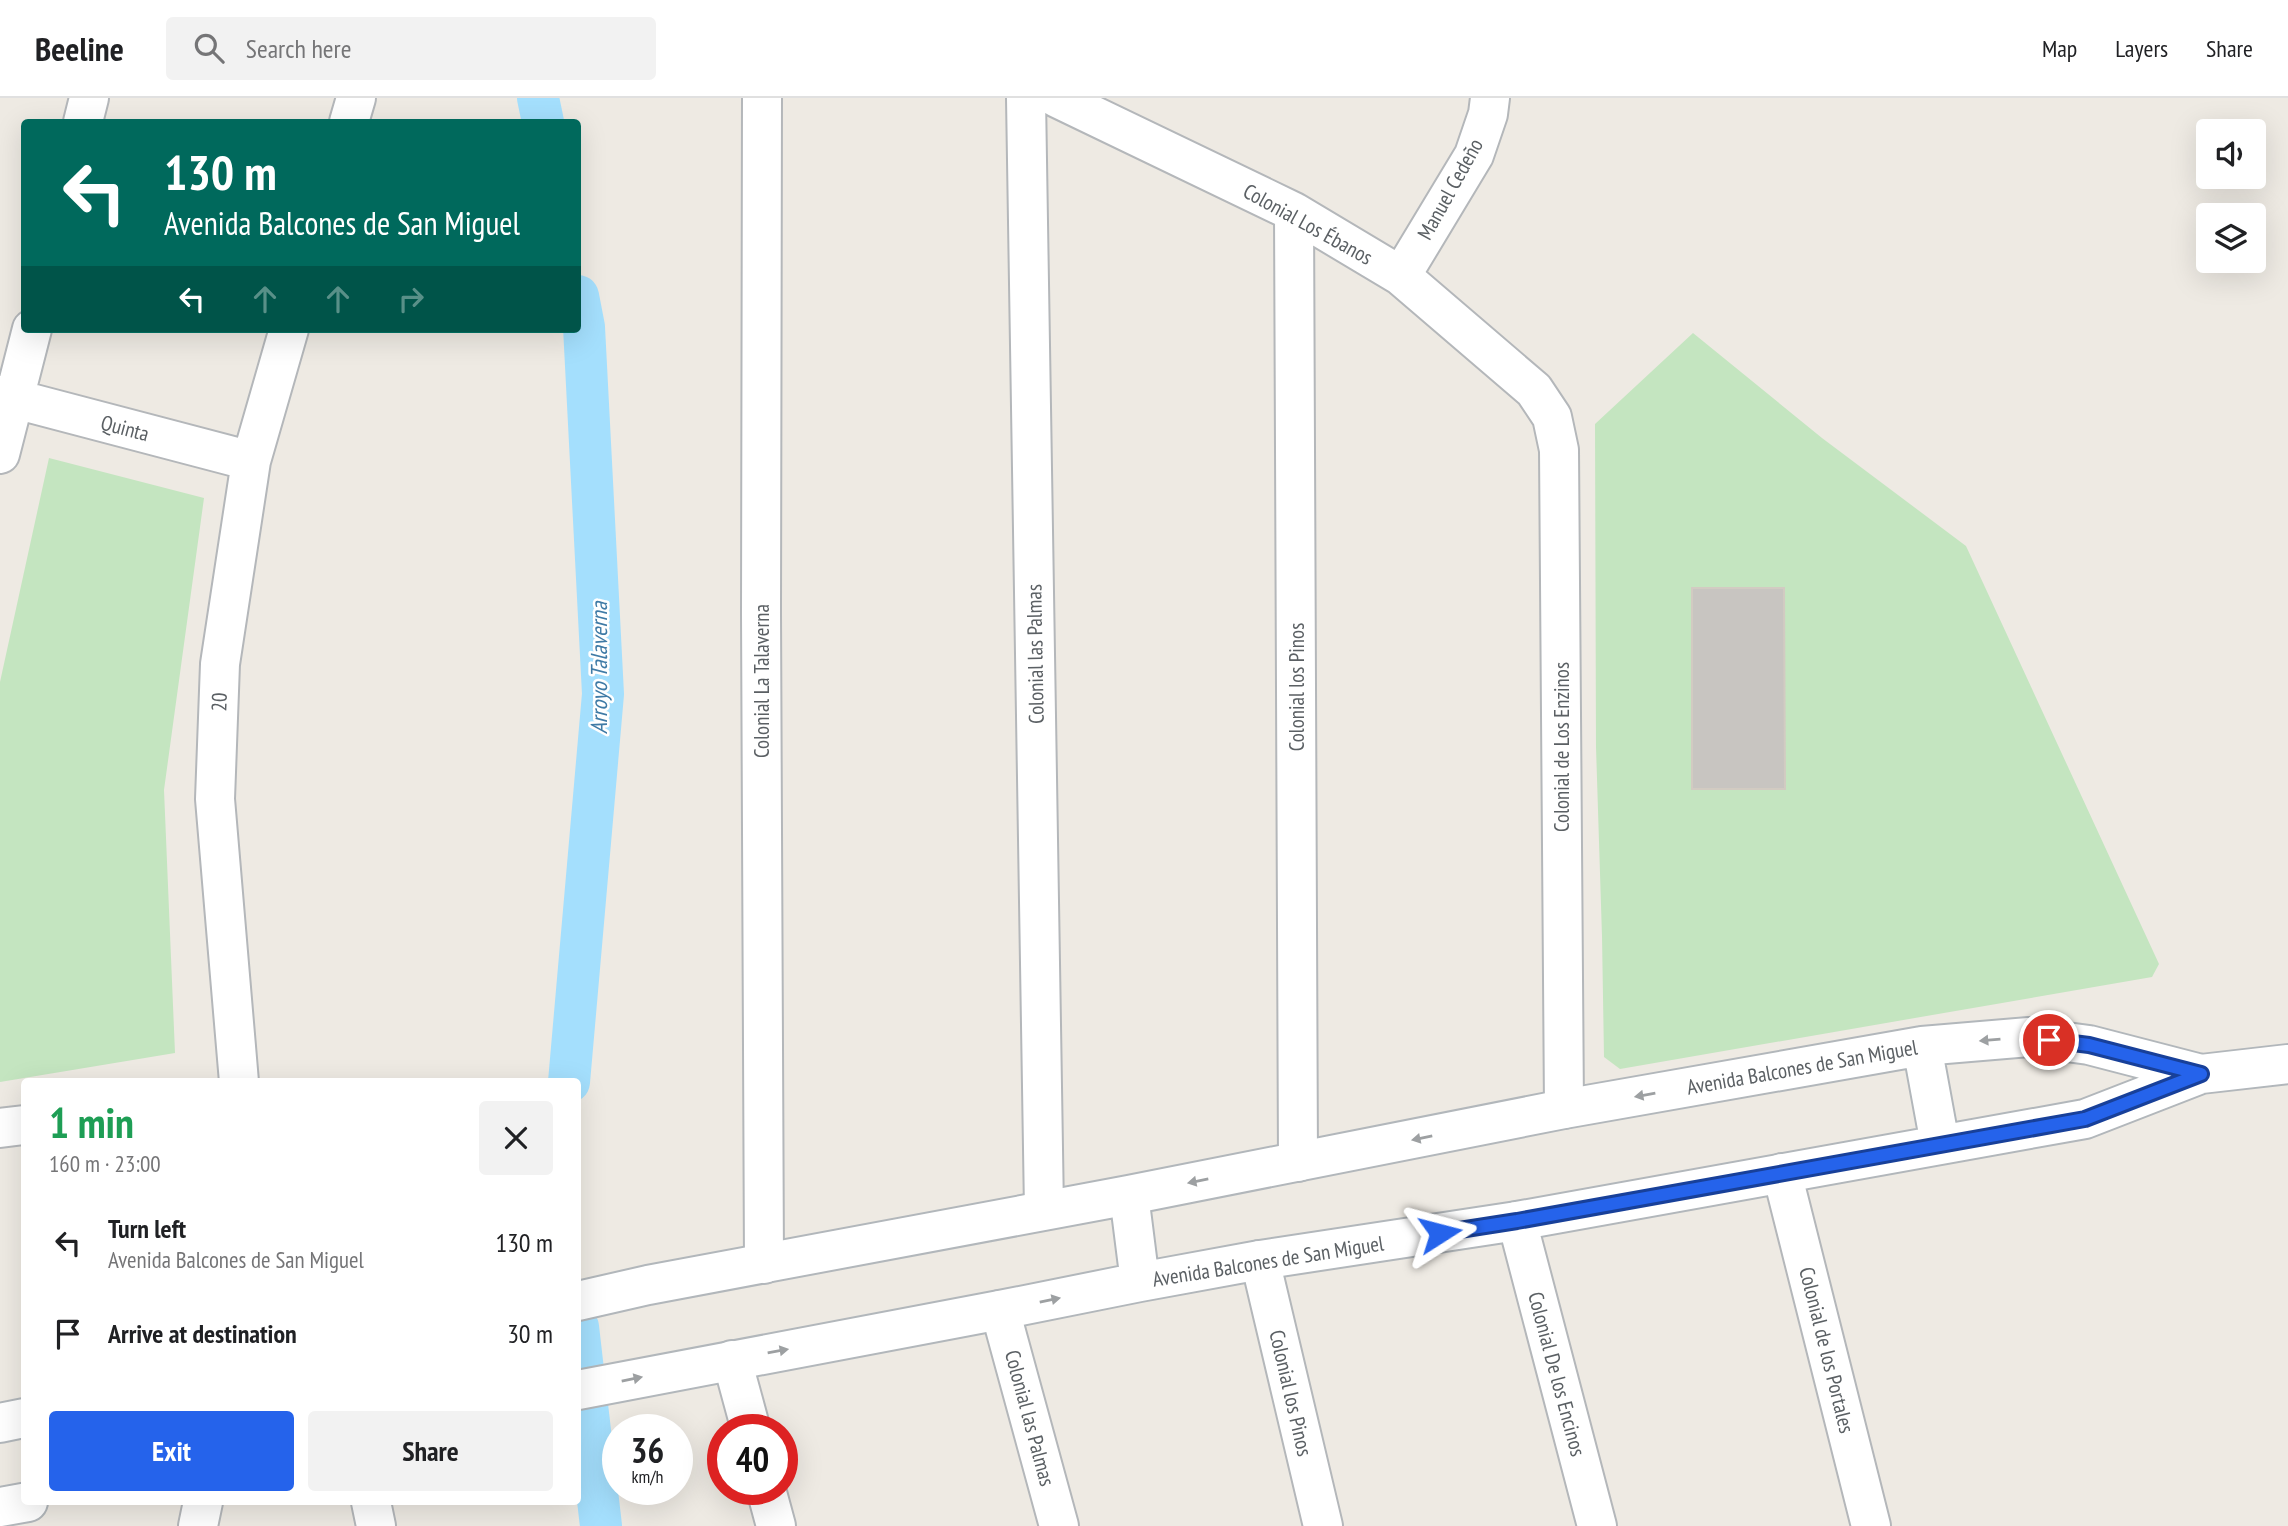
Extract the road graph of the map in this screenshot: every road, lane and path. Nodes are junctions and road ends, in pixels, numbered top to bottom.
1 (89, 98) edge
2 (356, 98) edge
3 (762, 98) edge
4 (1026, 98) edge
5 (1057, 98) edge
6 (1480, 103) edge
7 (84, 119) edge
8 (350, 119) edge
9 (1294, 212) junction
10 (1401, 276) junction
11 (31, 333) edge
12 (288, 333) edge
13 (1534, 390) joint
14 (7, 397) edge
15 (0, 454) edge
16 (251, 461) junction
17 (1922, 1046) junction
18 (2288, 1064) edge
19 (2201, 1074) junction
20 (239, 1078) edge
21 (1564, 1109) junction
22 (21, 1125) edge
23 (0, 1128) edge
24 (1940, 1144) junction
25 (1298, 1162) junction
26 (1782, 1174) junction
27 (1129, 1195) junction
28 (1044, 1210) junction
29 (1517, 1221) junction
30 (1260, 1261) junction
31 (764, 1264) junction
32 (1140, 1282) junction
33 (581, 1300) edge
34 (1000, 1310) junction
35 (732, 1360) junction
36 (581, 1389) edge
37 (747, 1414) edge
38 (21, 1419) edge
39 (0, 1423) edge
40 (21, 1503) edge
41 (202, 1505) edge
42 (372, 1505) edge
43 (770, 1505) edge
44 (0, 1507) edge
45 (198, 1526) edge
46 (376, 1526) edge
47 (776, 1526) edge
48 (1059, 1526) edge
49 (1323, 1526) edge
50 (1597, 1526) edge
51 (1871, 1526) edge

1 - 7 street
2 - 8 street
3 - 31 street, Colonial La Talaverna
4 - 28 street, Colonial las Palmas
5 - 9 street, Colonial Los Ébanos
6 - 10 street, Manuel Cedeño
9 - 10 street, Colonial Los Ébanos
9 - 25 street, Colonial los Pinos
10 - 13 street, Colonial Los Ébanos
11 - 14 street
12 - 16 street, 20
13 - 21 street, Colonial de Los Enzinos
14 - 15 street
14 - 16 street, Quinta
16 - 20 street, 20
19 -> 17 street, Avenida Balcones de San Miguel
17 -> 21 street, Avenida Balcones de San Miguel
17 - 24 street
18 - 19 street, Avenida Balcones de San Miguel
19 - 24 street, Avenida Balcones de San Miguel
21 -> 25 street, Avenida Balcones de San Miguel
22 - 23 street
24 - 26 street, Avenida Balcones de San Miguel
25 -> 27 street, Avenida Balcones de San Miguel
26 - 29 street, Avenida Balcones de San Miguel
26 - 51 street, Colonial de los Portales
27 - 28 street, Avenida Balcones de San Miguel
27 - 32 street
28 - 31 street, Avenida Balcones de San Miguel
29 - 30 street, Avenida Balcones de San Miguel
29 - 50 street, Colonial De los Encinos
30 - 32 street, Avenida Balcones de San Miguel
30 - 49 street, Colonial los Pinos
31 - 33 street, Avenida Balcones de San Miguel
34 -> 32 street, Avenida Balcones de San Miguel
35 -> 34 street, Avenida Balcones de San Miguel
34 - 48 street, Colonial las Palmas
36 -> 35 street, Avenida Balcones de San Miguel
35 - 37 street
38 - 39 street
40 - 44 street
41 - 45 street
42 - 46 street
43 - 47 street

